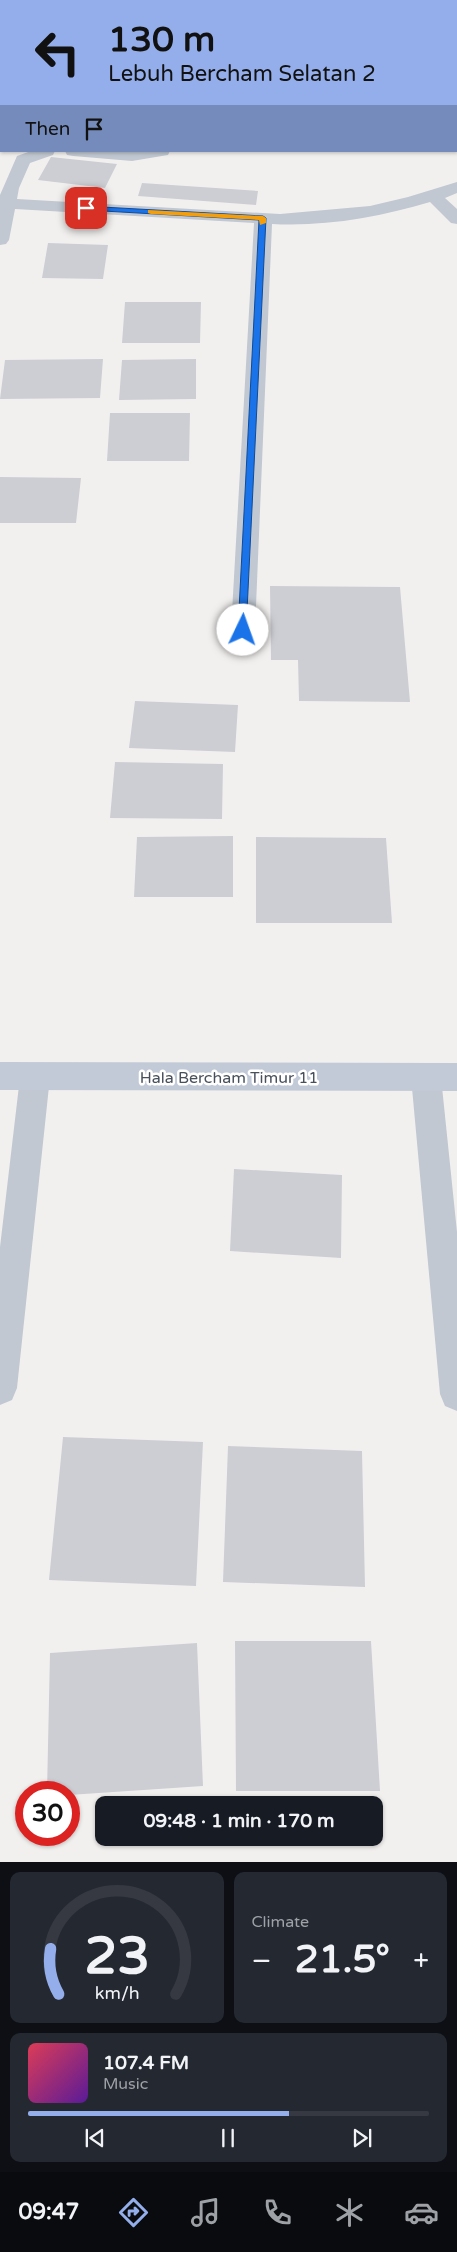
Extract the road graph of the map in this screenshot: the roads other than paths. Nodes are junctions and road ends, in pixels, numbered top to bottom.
1 (44, 152) edge
2 (85, 152) edge
3 (156, 152) edge
4 (457, 186) edge
5 (433, 196) junction
6 (4, 203) edge
7 (263, 218) junction
8 (457, 218) edge
9 (0, 240) edge
10 (243, 630) dead end
11 (0, 1076) edge
12 (36, 1077) junction
13 (426, 1077) junction
14 (457, 1077) edge
15 (0, 1388) edge
16 (457, 1394) edge

1 - 6 street
2 - 3 street
4 - 5 street
5 - 7 street
5 - 8 street
6 - 7 street
6 - 9 street
7 - 10 street
11 - 12 street, Hala Bercham Timur 11
12 - 13 street, Hala Bercham Timur 11
12 - 15 street
13 - 14 street, Hala Bercham Timur 11
13 - 16 street

